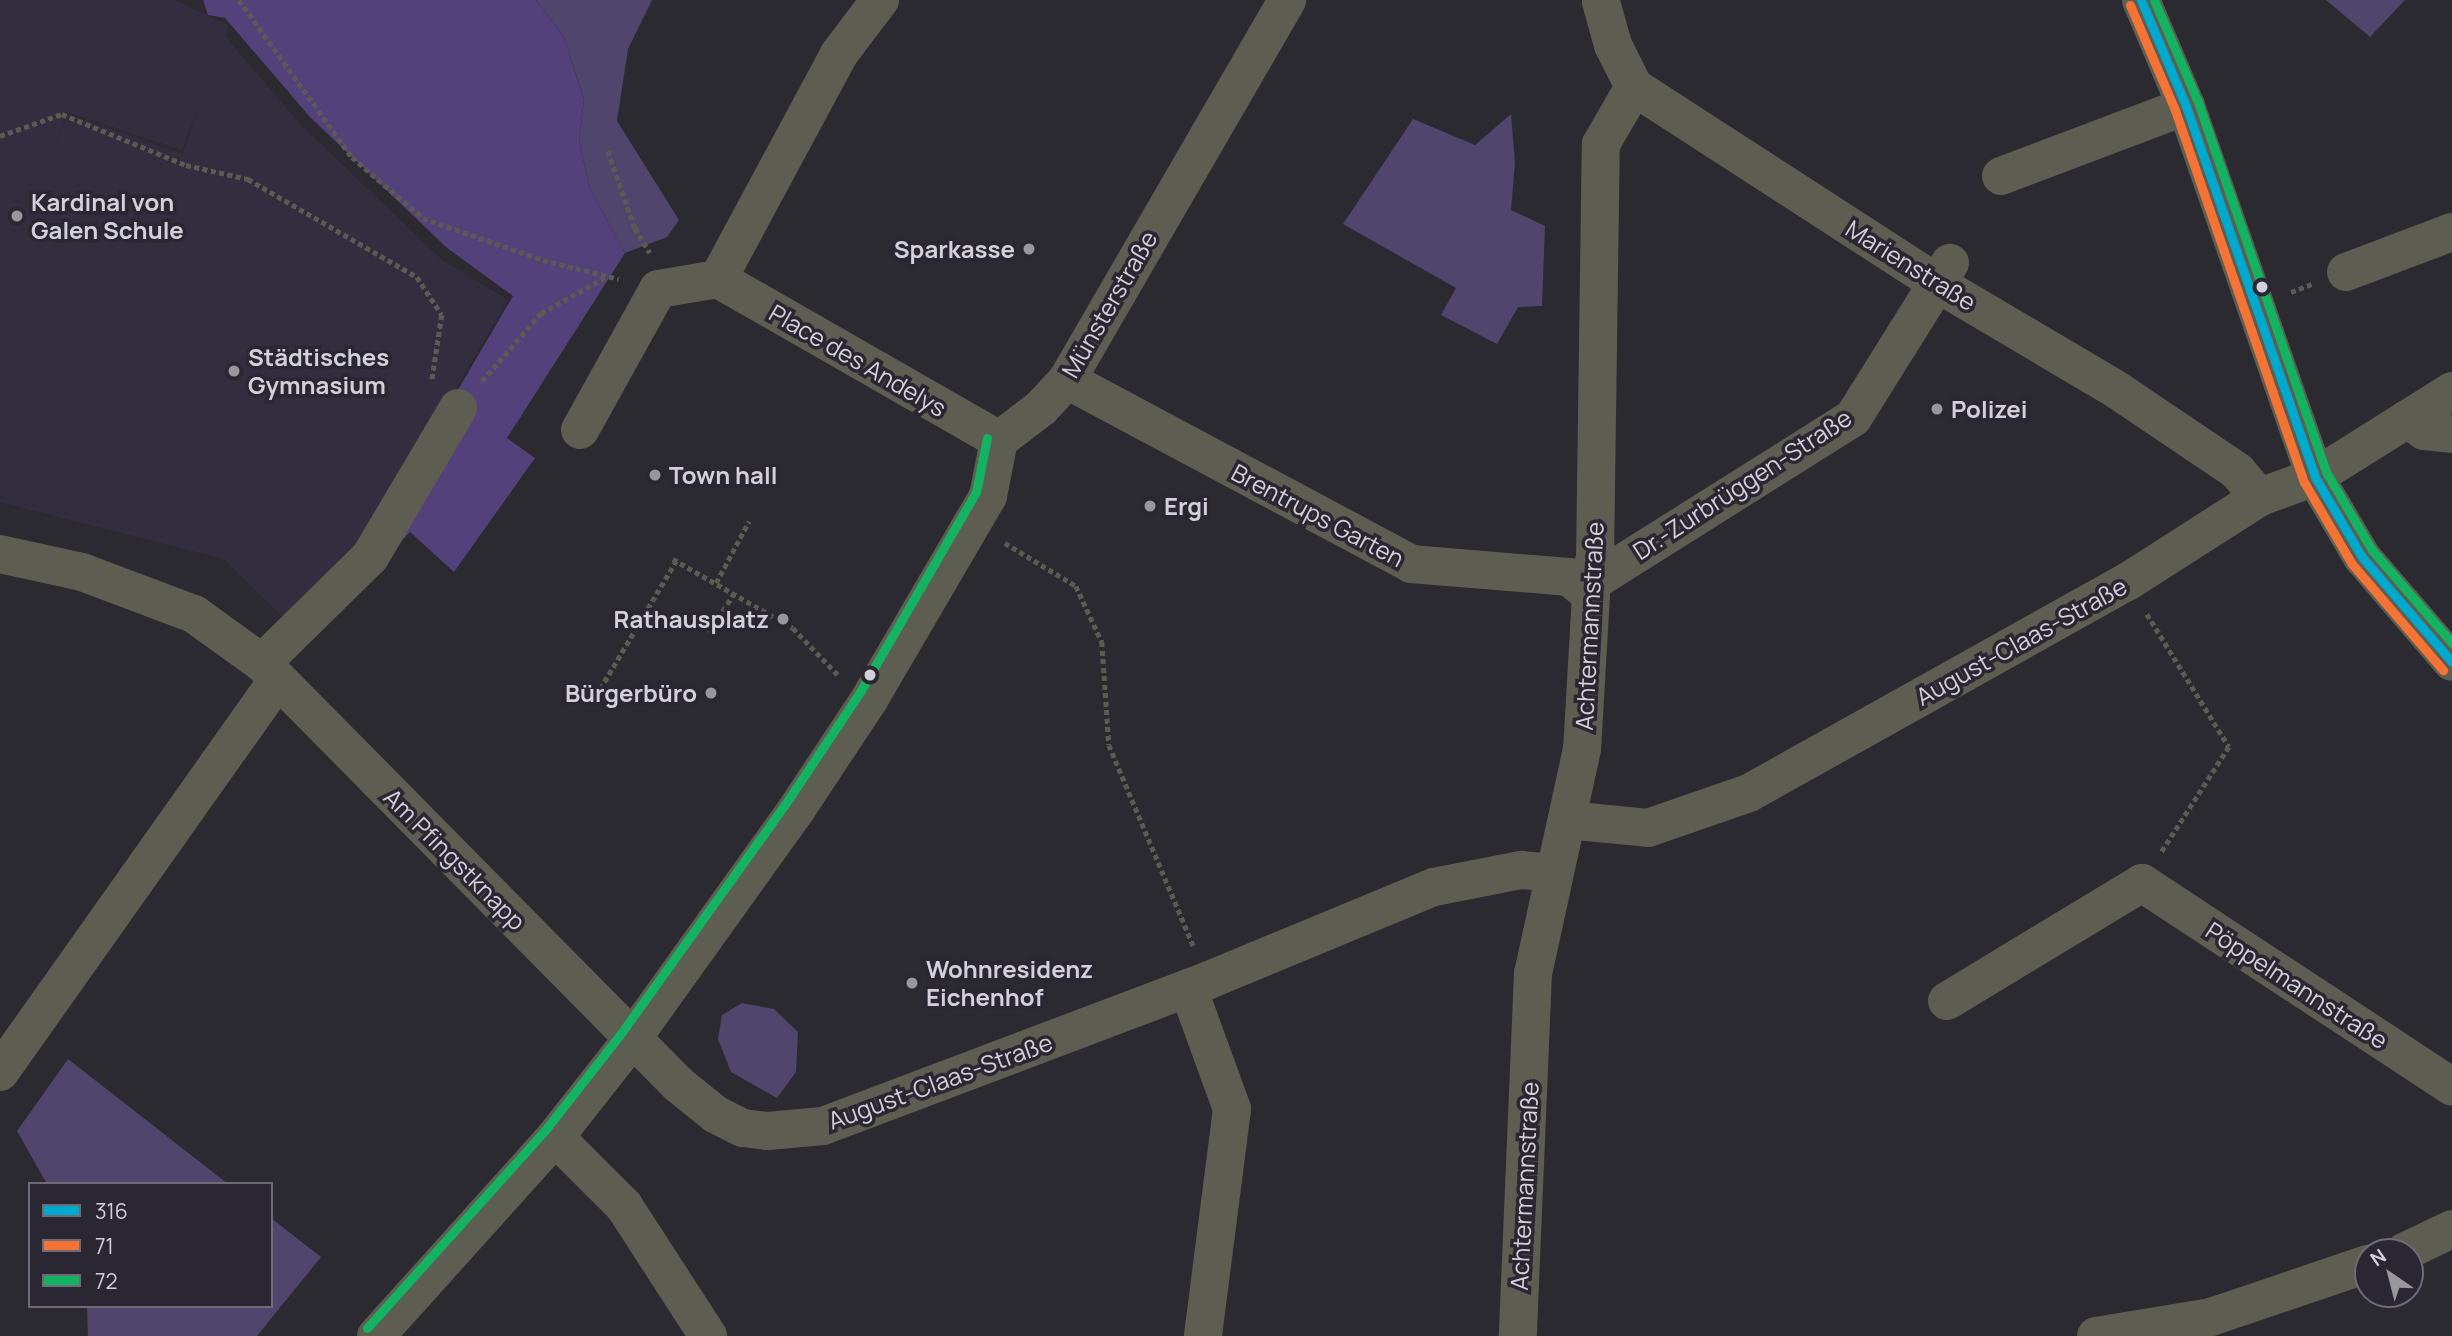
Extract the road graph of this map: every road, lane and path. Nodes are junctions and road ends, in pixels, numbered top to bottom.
1 (239, 0) edge
2 (880, 0) edge
3 (1287, 0) edge
4 (2141, 0) edge
5 (1603, 1) edge
6 (1634, 87) junction
7 (2186, 106) junction
8 (0, 136) edge
9 (608, 151) dead end
10 (2001, 176) dead end
11 (2452, 232) edge
12 (1945, 272) junction
13 (2346, 272) joint
14 (608, 276) junction
15 (718, 279) junction
16 (664, 288) junction
17 (2254, 305) junction
18 (1068, 380) junction
19 (2452, 391) edge
20 (458, 408) junction
21 (2407, 419) junction
22 (580, 430) dead end
23 (2452, 435) edge
24 (999, 440) junction
25 (2315, 477) junction
26 (2260, 497) junction
27 (749, 521) dead end
28 (972, 524) junction
29 (0, 554) edge
30 (2127, 582) junction
31 (716, 583) junction
32 (1586, 586) junction
33 (734, 593) junction
34 (709, 633) dead end
35 (2452, 662) edge
36 (270, 671) junction
37 (600, 689) dead end
38 (870, 698) junction
39 (1567, 820) junction
40 (1553, 873) junction
41 (2142, 883) junction
42 (1198, 984) junction
43 (1947, 1001) dead end
44 (632, 1039) junction
45 (0, 1072) edge
46 (2452, 1087) edge
47 (555, 1138) junction
48 (2452, 1229) edge
49 (2424, 1242) edge
50 (2354, 1269) edge
51 (376, 1336) edge
52 (708, 1336) edge
53 (1203, 1336) edge
54 (1518, 1336) edge
55 (2096, 1336) edge

1 - 14 path
2 - 15 street
3 - 18 street, Münsterstraße
4 - 7 street
5 - 6 street
6 - 12 street, Marienstraße
6 - 32 street, Achtermannstraße
7 - 10 street
7 - 17 street
8 - 20 path
9 - 16 path
11 - 13 street
12 - 26 street, Marienstraße
12 - 32 street, Dr.-Zurbrüggen-Straße
13 - 17 path
14 - 16 path
14 - 20 path
15 - 16 street
15 - 24 street, Place des Andelys
16 - 22 street
17 - 25 street
18 - 24 street, Münsterstraße
18 - 32 street, Brentrups Garten
19 - 21 street, August-Claas-Straße
20 - 36 street
21 - 23 street
21 - 25 street, August-Claas-Straße
24 - 28 street
25 - 26 street, August-Claas-Straße
25 - 35 street
26 - 30 street, August-Claas-Straße
27 - 31 path
28 - 38 street
28 - 42 path
29 - 36 street, Am Pfingstknapp
30 - 39 street, August-Claas-Straße
30 - 41 path
31 - 33 path
31 - 37 path
32 - 39 street, Achtermannstraße
33 - 34 path
33 - 38 path
36 - 44 street, Am Pfingstknapp
36 - 45 street
38 - 44 street
39 - 40 street, Achtermannstraße
40 - 42 street, August-Claas-Straße
40 - 54 street, Achtermannstraße
41 - 43 street
41 - 46 street, Pöppelmannstraße
42 - 44 street, August-Claas-Straße
42 - 53 street
44 - 47 street
47 - 51 street
47 - 52 street
48 - 49 street
50 - 55 street

